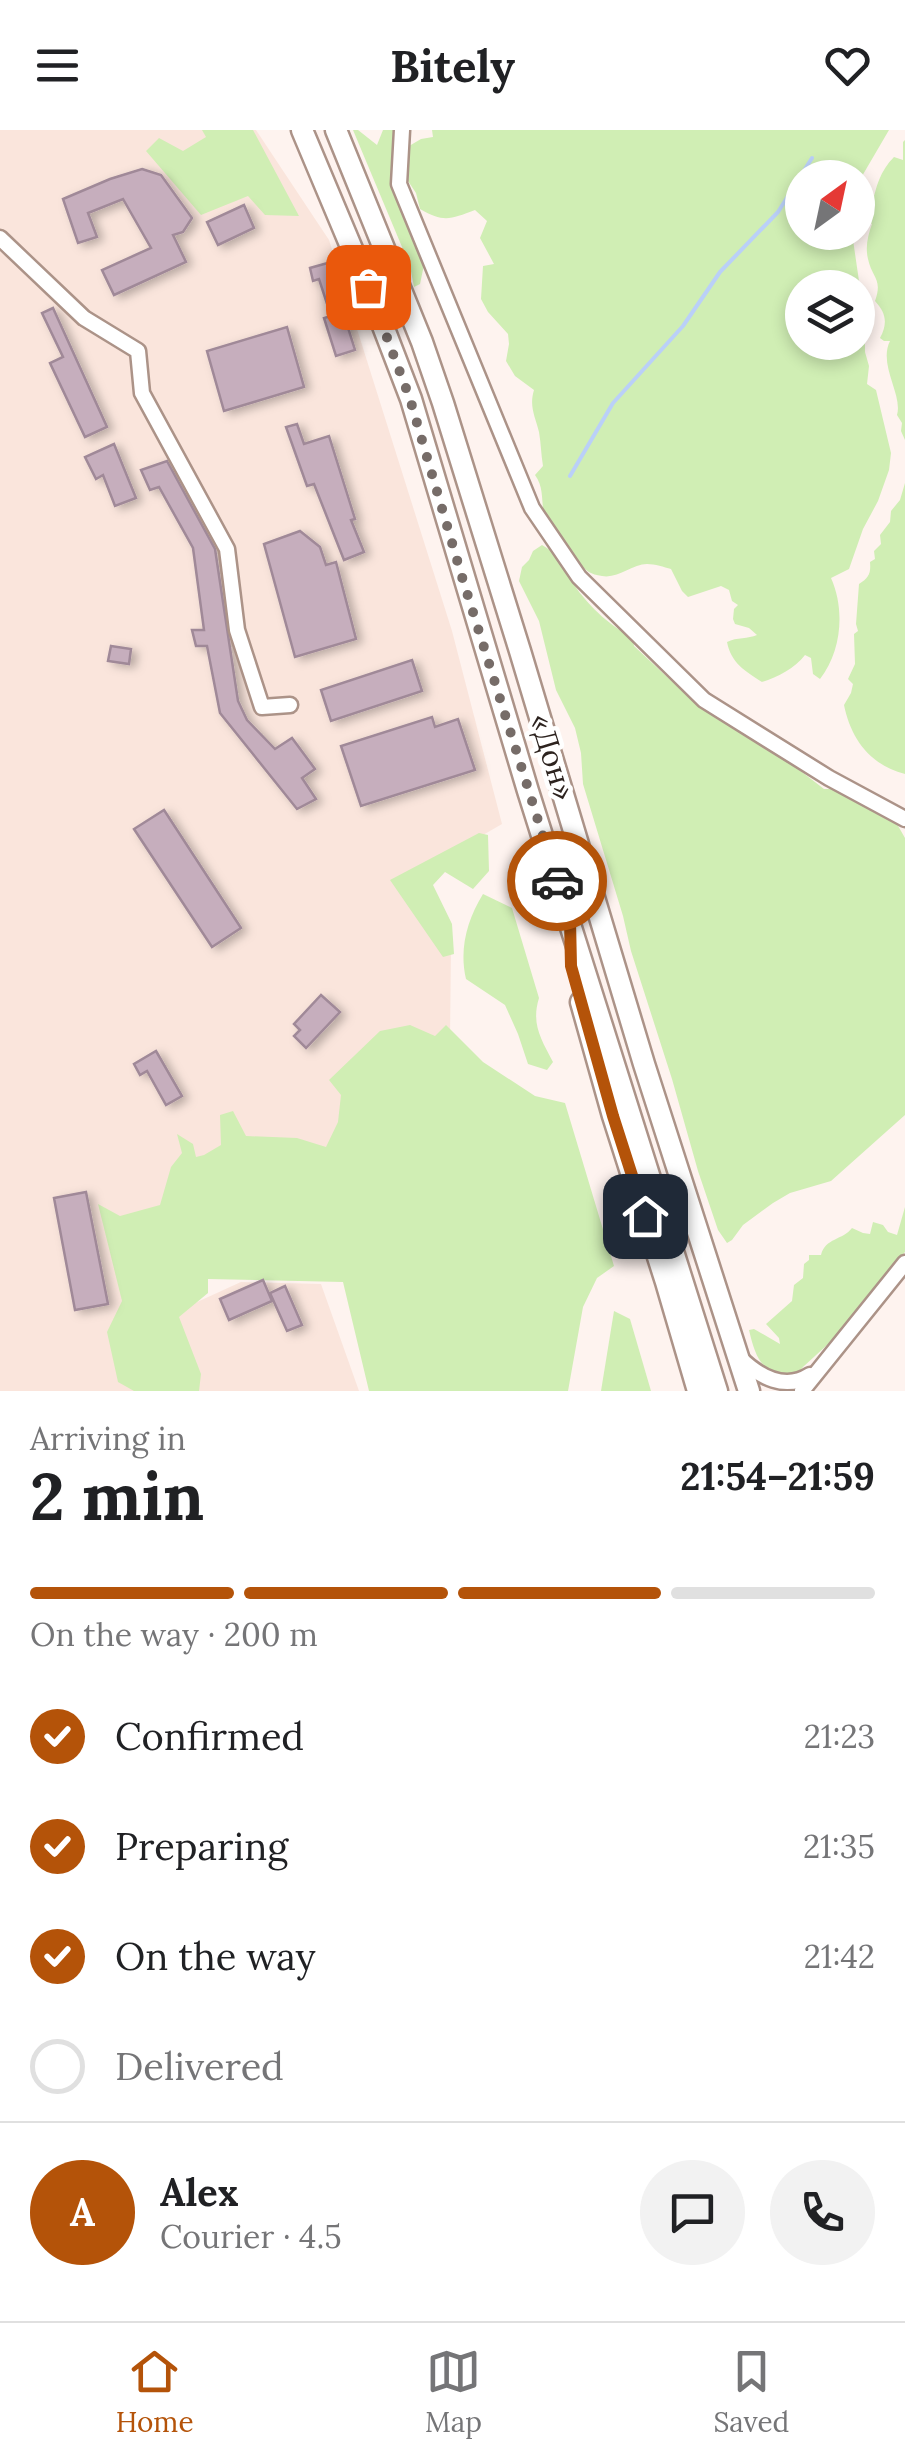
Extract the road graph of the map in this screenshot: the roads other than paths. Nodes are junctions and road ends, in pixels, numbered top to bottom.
1 (302, 130) edge
2 (336, 130) edge
3 (402, 130) edge
4 (0, 238) edge
5 (290, 705) dead end
6 (905, 820) edge
7 (570, 921) junction
8 (905, 1263) edge
9 (736, 1354) junction
10 (823, 1366) junction
11 (698, 1391) edge
12 (717, 1391) edge
13 (748, 1391) edge
14 (802, 1391) edge

1 - 7 highway
2 - 9 highway, «Дон»
3 - 6 street
4 - 5 street
7 - 11 highway
7 - 12 highway
8 - 10 street
9 - 10 street
9 - 13 highway, «Дон»
10 - 14 street

